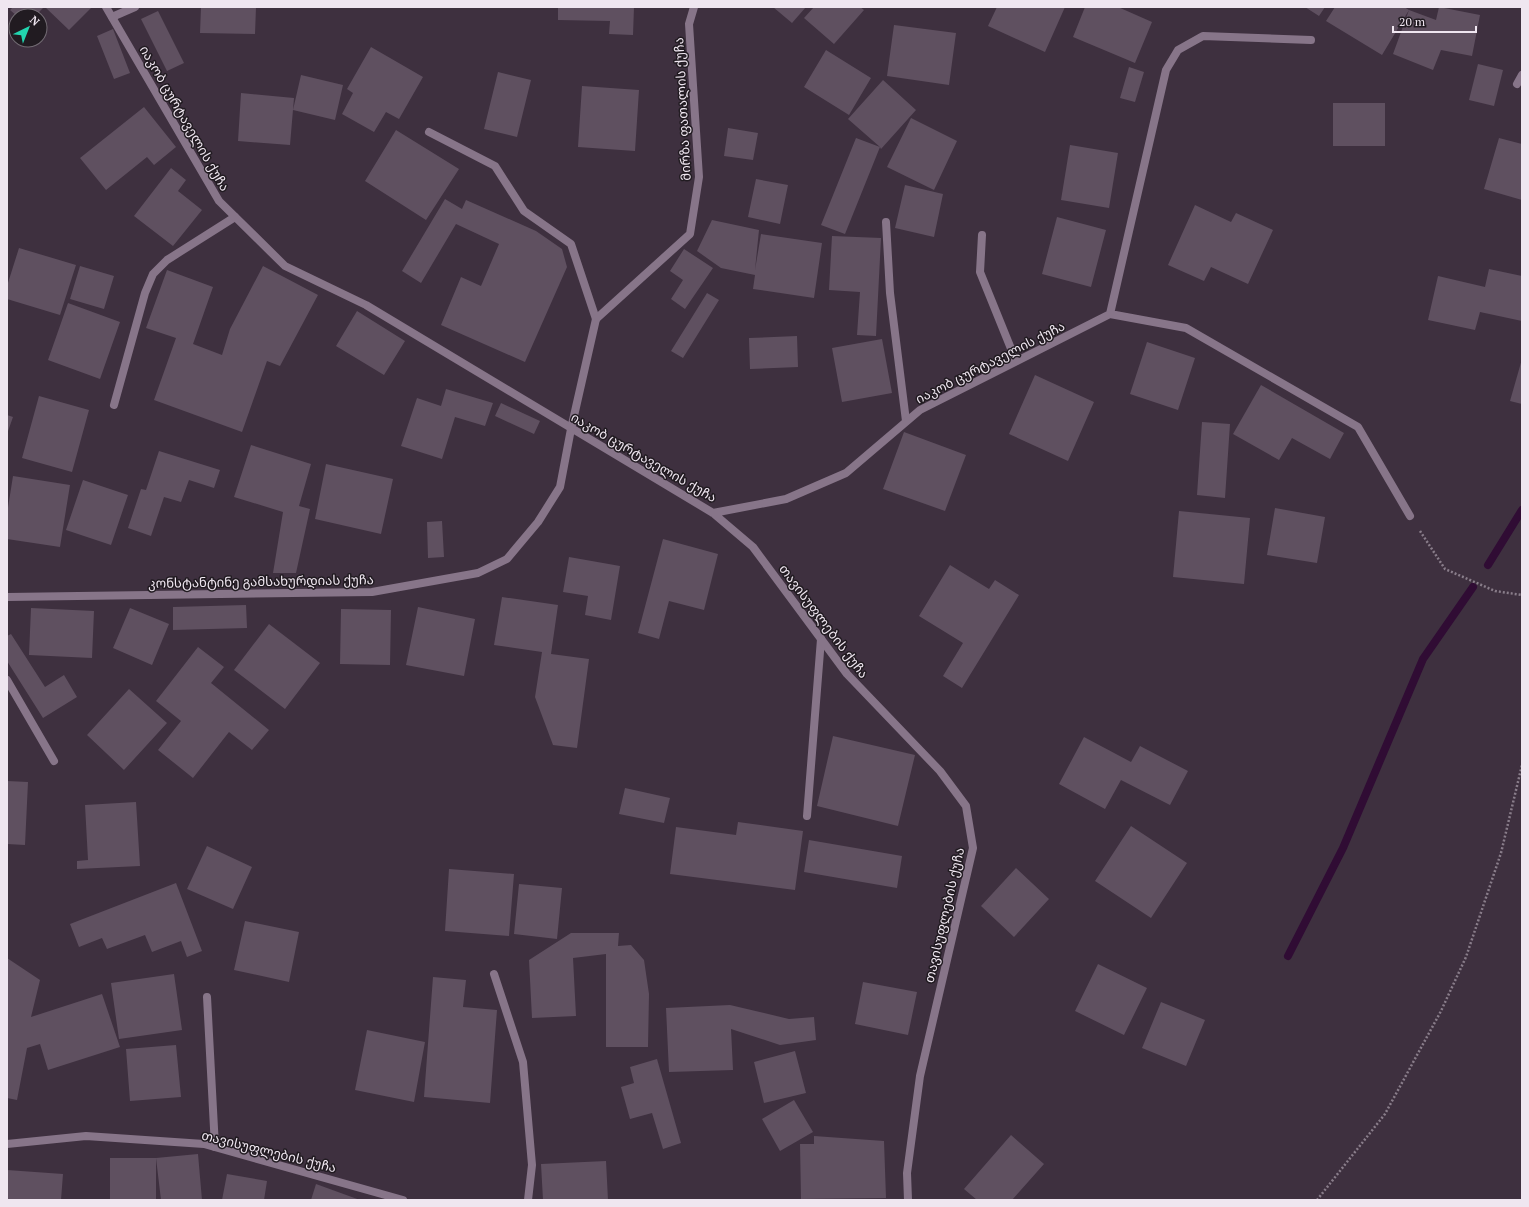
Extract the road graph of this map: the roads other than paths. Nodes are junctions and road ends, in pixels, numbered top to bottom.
1 (106, 7) edge
2 (136, 7) edge
3 (694, 7) edge
4 (112, 17) junction
5 (1311, 40) dead end
6 (1522, 76) edge
7 (1517, 84) dead end
8 (429, 132) dead end
9 (235, 217) junction
10 (886, 222) dead end
11 (982, 235) dead end
12 (1110, 314) junction
13 (596, 319) junction
14 (1016, 361) junction
15 (114, 405) dead end
16 (906, 421) junction
17 (571, 429) junction
18 (713, 513) junction
19 (1410, 516) road end
20 (7, 597) edge
21 (821, 639) junction
22 (7, 680) edge
23 (54, 761) dead end
24 (806, 816) dead end
25 (494, 974) dead end
26 (207, 997) dead end
27 (7, 1144) edge
28 (214, 1147) junction
29 (403, 1200) edge
30 (528, 1200) edge
31 (908, 1200) edge

1 - 4 street, იაკობ ცურტაველის ქუჩა
2 - 4 street
3 - 13 street, მირზა ფათალის ქუჩა
4 - 9 street, იაკობ ცურტაველის ქუჩა
5 - 12 street
6 - 7 street
8 - 13 street
9 - 15 street
9 - 17 street, იაკობ ცურტაველის ქუჩა
10 - 16 street
11 - 14 street
12 - 14 street, იაკობ ცურტაველის ქუჩა
12 - 19 street
13 - 17 street
14 - 16 street, იაკობ ცურტაველის ქუჩა
16 - 18 street, იაკობ ცურტაველის ქუჩა
17 - 18 street, იაკობ ცურტაველის ქუჩა
17 - 20 street, კონსტანტინე გამსახურდიას ქუჩა
18 - 21 street, თავისუფლების ქუჩა
21 - 24 street
21 - 31 street, თავისუფლების ქუჩა
22 - 23 street
25 - 30 street
26 - 28 street
27 - 28 street, თავისუფლების ქუჩა
28 - 29 street, თავისუფლების ქუჩა

